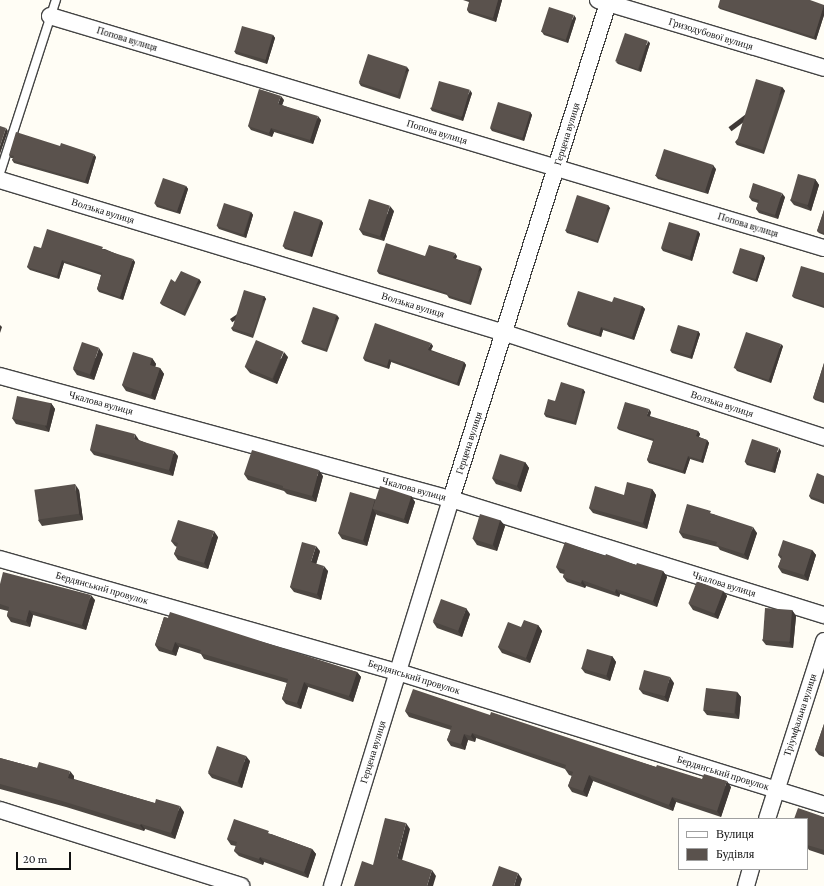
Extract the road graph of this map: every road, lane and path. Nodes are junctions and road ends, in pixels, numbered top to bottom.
1 (56, 0) edge
2 (605, 1) edge
3 (50, 16) junction
4 (824, 68) edge
5 (556, 168) junction
6 (1, 182) edge
7 (824, 248) edge
8 (505, 333) junction
9 (0, 376) edge
10 (824, 437) edge
11 (451, 499) junction
12 (0, 559) edge
13 (824, 615) edge
14 (824, 641) edge
15 (398, 672) junction
16 (776, 790) junction
17 (824, 805) edge
18 (0, 810) edge
19 (767, 818) edge
20 (751, 870) edge
21 (241, 886) edge
22 (332, 886) edge
23 (746, 886) edge

1 - 3 lane
2 - 4 street, Гризодубової вулиця
2 - 5 street, Герцена вулиця
3 - 5 street, Попова вулиця
3 - 6 lane
5 - 7 street, Попова вулиця
5 - 8 street, Герцена вулиця
6 - 8 street, Волзька вулиця
8 - 10 street, Волзька вулиця
8 - 11 street, Герцена вулиця
9 - 11 street, Чкалова вулиця
11 - 13 street, Чкалова вулиця
11 - 15 street, Герцена вулиця
12 - 15 street, Бердянський провулок
14 - 16 street, Тріумфальна вулиця
15 - 16 street, Бердянський провулок
15 - 22 street, Герцена вулиця
16 - 17 street, Бердянський провулок
16 - 19 street, Тріумфальна вулиця
18 - 21 street
20 - 23 street

